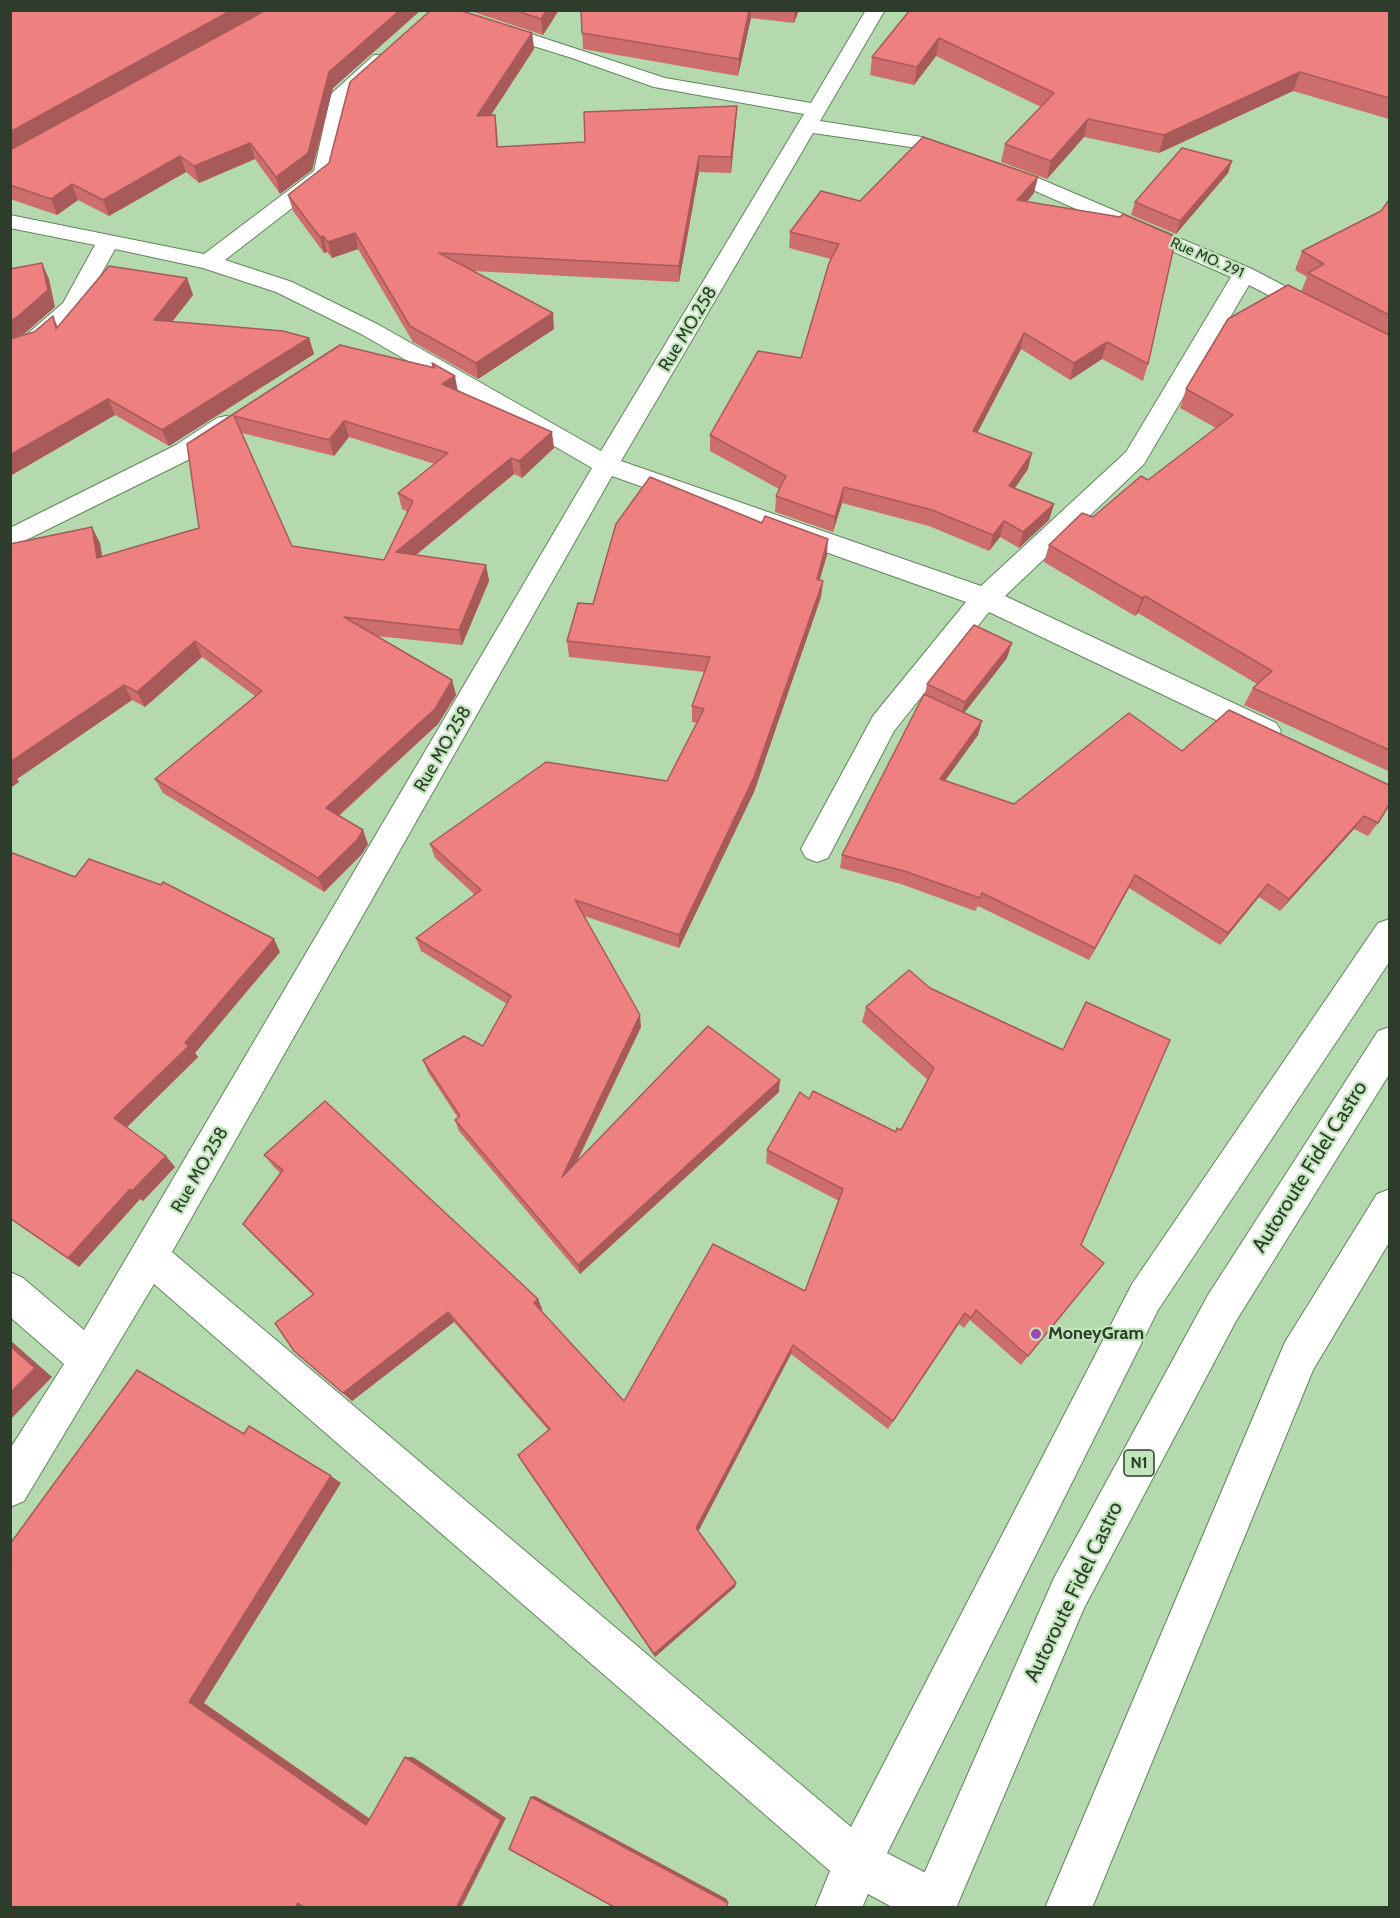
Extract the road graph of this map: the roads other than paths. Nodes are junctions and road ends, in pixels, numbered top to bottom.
1 (437, 10) edge
2 (876, 10) edge
3 (419, 26) edge
4 (393, 48) edge
5 (812, 118) junction
6 (10, 221) edge
7 (108, 241) junction
8 (208, 262) junction
9 (1244, 274) junction
10 (10, 350) edge
11 (1389, 351) edge
12 (244, 413) edge
13 (606, 465) junction
14 (10, 539) edge
15 (985, 598) junction
16 (1283, 739) edge
17 (817, 849) dead end
18 (1389, 933) edge
19 (1389, 1041) edge
20 (1389, 1206) edge
21 (150, 1257) junction
22 (10, 1291) edge
23 (89, 1360) junction
24 (10, 1487) edge
25 (857, 1863) junction
26 (933, 1905) edge
27 (838, 1908) edge
28 (1068, 1908) edge

1 - 3 main road
1 - 5 main road, Rue MO. 291
2 - 5 main road, Rue MO.258
4 - 8 main road
5 - 9 main road, Rue MO. 291
5 - 13 main road, Rue MO.258
6 - 7 main road
7 - 8 main road
7 - 10 main road
8 - 13 main road
9 - 11 main road, Rue MO. 291
9 - 15 main road
12 - 14 main road
13 - 15 main road
13 - 21 main road, Rue MO.258
15 - 16 main road
15 - 17 main road
18 - 25 main road
19 - 26 main road, Autoroute Fidel Castro / N1
20 - 28 main road
21 - 23 main road, Rue MO.258
21 - 25 main road
22 - 23 main road
23 - 24 main road, Rue MO.258
25 - 26 main road
25 - 27 main road

